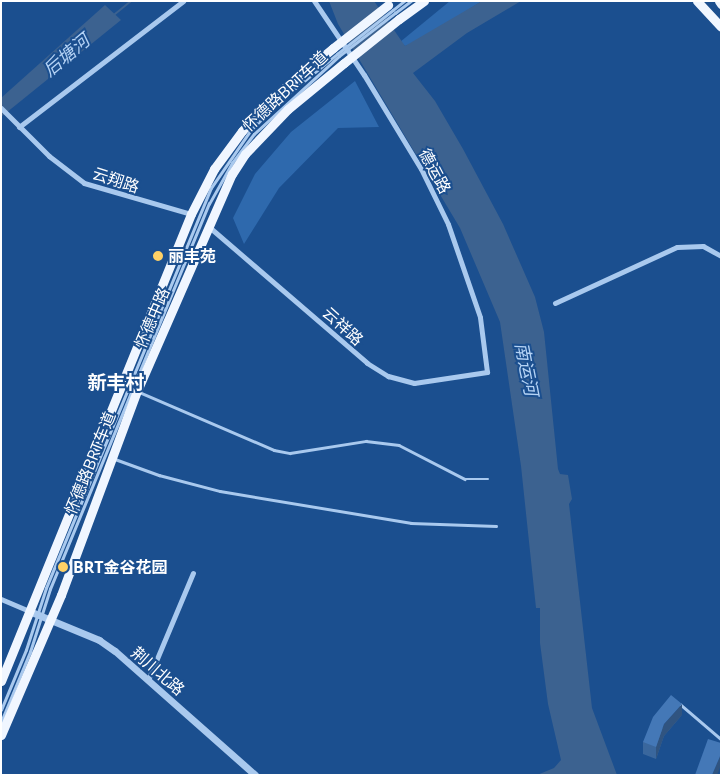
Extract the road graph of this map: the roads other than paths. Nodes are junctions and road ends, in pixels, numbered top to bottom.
1 (183, 1) edge
2 (314, 1) edge
3 (404, 1) edge
4 (411, 1) edge
5 (424, 1) edge
6 (697, 1) edge
7 (391, 5) edge
8 (397, 16) junction
9 (721, 27) edge
10 (338, 55) junction
11 (1, 108) edge
12 (19, 127) junction
13 (191, 214) junction
14 (208, 225) junction
15 (721, 256) edge
16 (555, 303) dead end
17 (487, 372) joint
18 (137, 391) junction
19 (111, 457) junction
20 (488, 479) dead end
21 (496, 526) dead end
22 (193, 573) dead end
23 (1, 599) edge
24 (36, 614) junction
25 (51, 620) junction
26 (1, 680) edge
27 (148, 680) junction
28 (676, 700) edge
29 (1, 710) edge
30 (1, 722) edge
31 (1, 735) edge
32 (721, 739) edge
33 (255, 775) edge

1 - 12 street
2 - 17 street, 德运路
3 - 7 lane
4 - 8 lane
5 - 8 main road
6 - 9 main road
7 - 10 main road, bridge
8 - 10 main road, bridge
10 - 13 main road, 怀德中路
10 - 14 main road, 怀德中路
10 - 24 lane, 怀德路BRT车道
10 - 24 lane, 怀德路BRT车道
11 - 12 street, 云翔路
12 - 13 street, 云翔路
13 - 24 main road, 怀德中路
14 - 17 street, 云祥路
14 - 18 main road, 怀德中路
15 - 16 street
18 - 19 main road, 怀德中路
18 - 20 lane
19 - 21 lane
19 - 25 main road, 怀德中路
22 - 27 street
23 - 24 street
24 - 25 street, 荆川北路
24 - 26 main road, 怀德中路
24 - 29 lane, 怀德路BRT车道
24 - 30 lane, 怀德路BRT车道
25 - 27 street, 荆川北路
25 - 31 main road, 怀德中路
27 - 33 street, 荆川北路
28 - 32 lane

